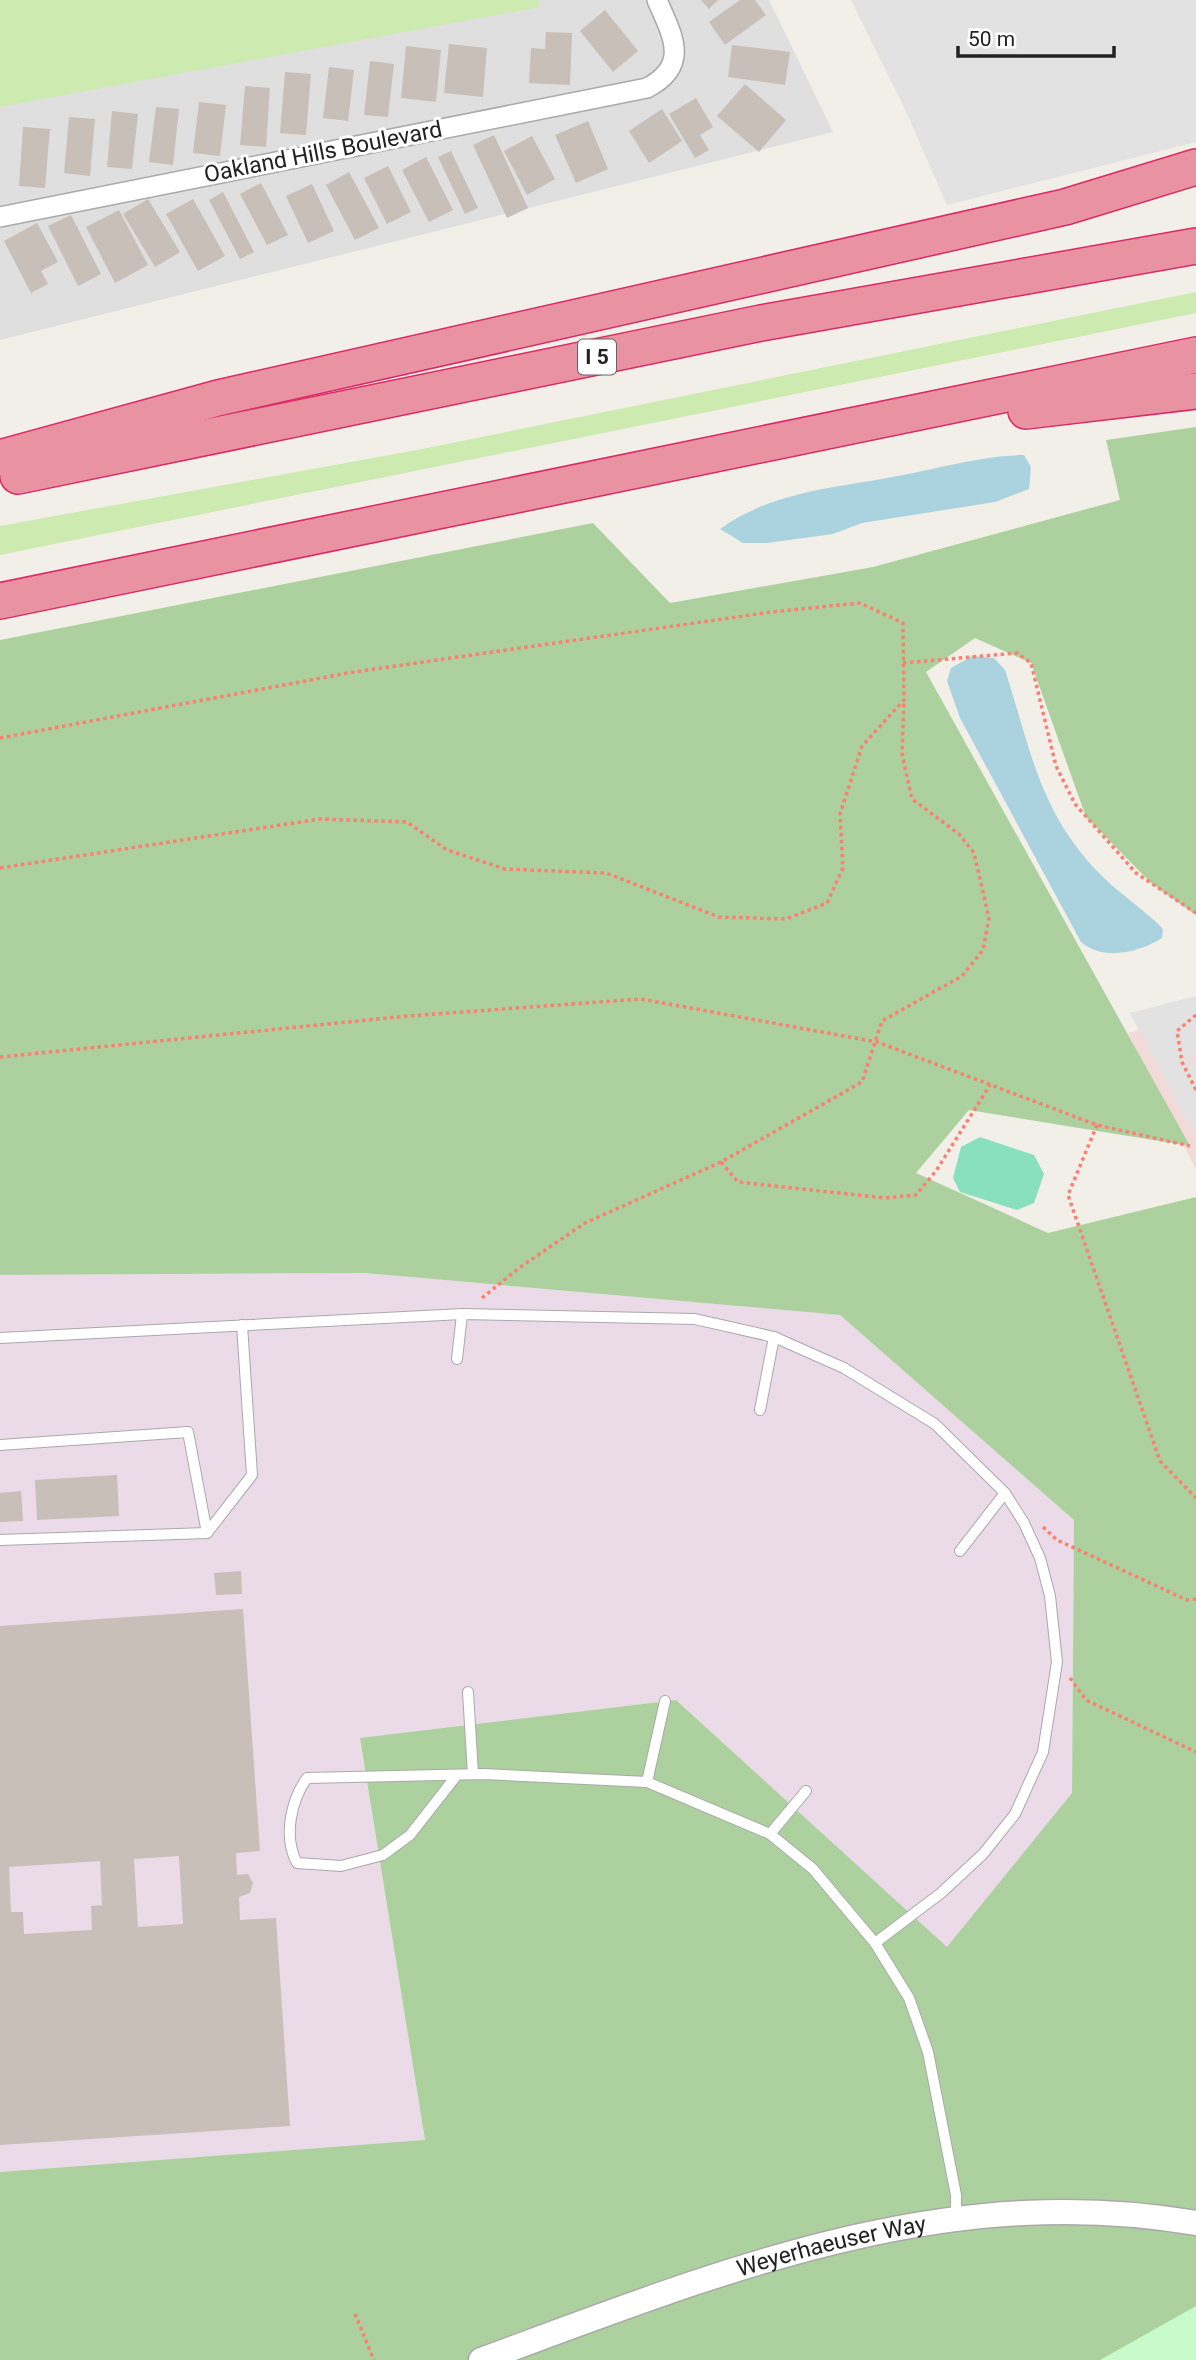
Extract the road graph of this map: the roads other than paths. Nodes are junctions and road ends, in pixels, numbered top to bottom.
1 (657, 0) edge
2 (1196, 167) edge
3 (0, 217) edge
4 (1196, 246) edge
5 (1196, 355) edge
6 (1196, 391) edge
7 (800, 438) junction
8 (0, 458) edge
9 (0, 479) edge
10 (0, 601) edge
11 (462, 1314) junction
12 (243, 1325) junction
13 (774, 1337) junction
14 (0, 1338) edge
15 (457, 1359) dead end
16 (760, 1410) dead end
17 (0, 1445) edge
18 (1005, 1493) junction
19 (207, 1533) junction
20 (0, 1540) edge
21 (960, 1551) dead end
22 (468, 1692) dead end
23 (665, 1701) dead end
24 (473, 1774) junction
25 (457, 1775) junction
26 (647, 1782) junction
27 (806, 1791) dead end
28 (770, 1834) junction
29 (875, 1943) junction
30 (956, 2217) junction
31 (1196, 2222) edge
32 (481, 2360) edge

1 - 3 street, Oakland Hills Boulevard
2 - 8 highway
4 - 9 highway, I 5
5 - 7 highway
6 - 7 highway
7 - 10 highway
11 - 12 lane
11 - 13 lane
11 - 15 lane
12 - 14 lane
12 - 19 lane
13 - 16 lane
13 - 18 lane
17 - 19 lane
18 - 21 lane
18 - 29 lane
19 - 20 lane
22 - 24 lane
23 - 26 lane
24 - 25 lane
24 - 26 lane
25 - 25 lane
26 - 28 lane
27 - 28 lane
28 - 29 lane
29 - 30 lane
30 - 31 street, Weyerhaeuser Way
30 - 32 street, Weyerhaeuser Way

